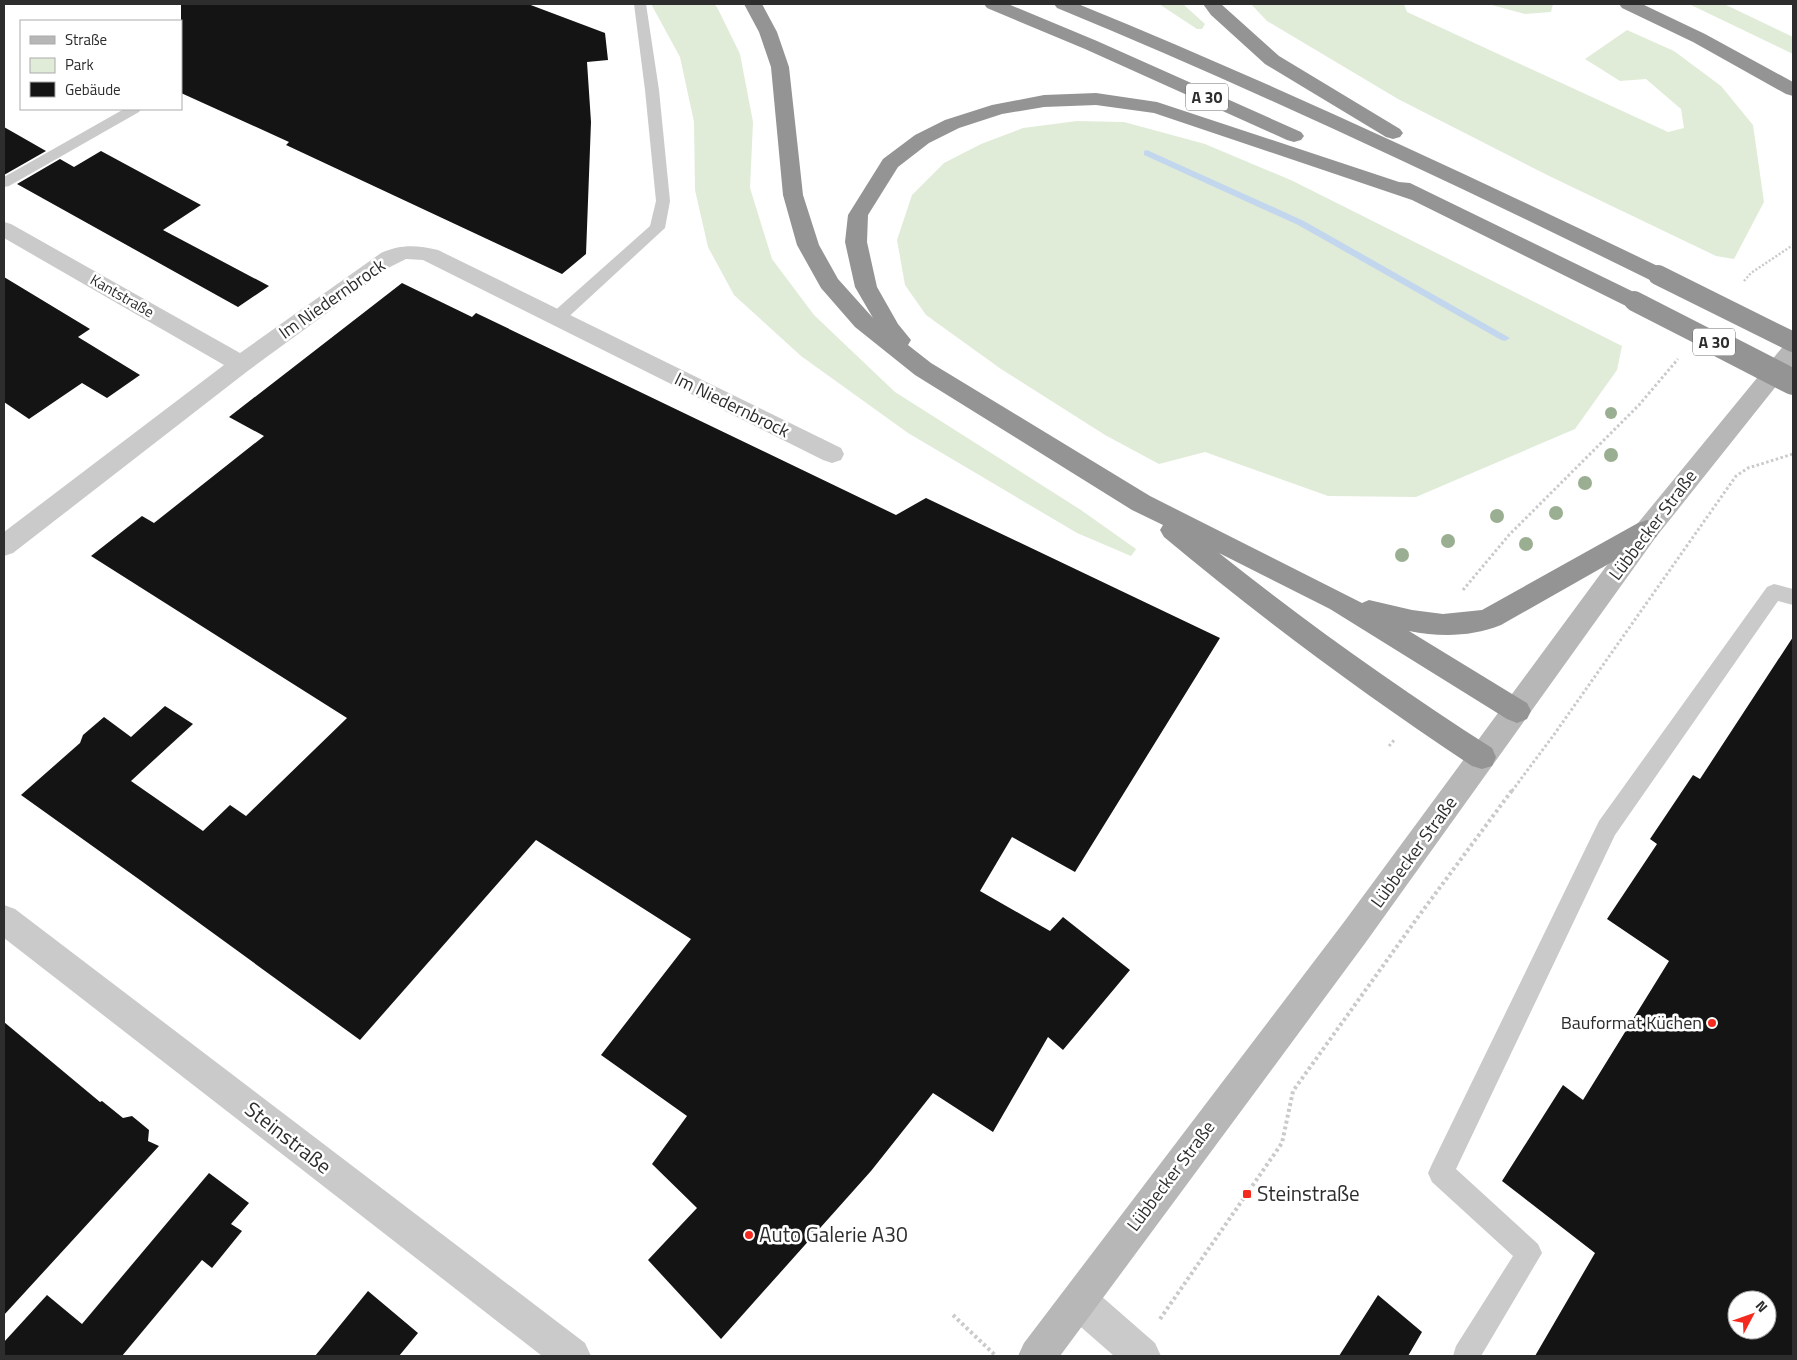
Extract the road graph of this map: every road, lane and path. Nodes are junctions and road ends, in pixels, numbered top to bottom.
1 (640, 4) edge
2 (753, 4) edge
3 (993, 4) edge
4 (1062, 4) edge
5 (1212, 4) edge
6 (1628, 4) edge
7 (1699, 38) junction
8 (1793, 74) edge
9 (1793, 90) edge
10 (132, 110) edge
11 (4, 183) edge
12 (1420, 195) junction
13 (1515, 205) junction
14 (4, 228) edge
15 (1793, 245) edge
16 (1738, 288) dead end
17 (557, 318) junction
18 (1793, 342) edge
19 (1793, 350) edge
20 (1682, 354) dead end
21 (241, 364) junction
22 (922, 369) junction
23 (1793, 382) edge
24 (832, 454) dead end
25 (1793, 454) edge
26 (1141, 503) junction
27 (1647, 530) junction
28 (4, 546) edge
29 (1793, 597) edge
30 (1339, 602) junction
31 (1459, 624) junction
32 (1517, 711) junction
33 (1414, 713) junction
34 (1389, 746) dead end
35 (1482, 757) junction
36 (4, 919) edge
37 (1079, 1301) junction
38 (953, 1315) dead end
39 (1140, 1354) edge
40 (572, 1356) edge
41 (996, 1356) edge
42 (1037, 1356) edge
43 (1466, 1356) edge

1 - 17 lane
2 - 22 highway
3 - 12 highway, A 30
4 - 13 highway, A 30
5 - 13 highway
6 - 7 highway
7 - 8 highway
7 - 9 highway
10 - 11 lane
12 - 22 highway
12 - 23 highway, A 30, bridge
13 - 18 highway, A 30, bridge
14 - 21 street, Kantstraße
15 - 16 path
17 - 21 street, Im Niedernbrock
17 - 24 street, Im Niedernbrock
19 - 27 main road, Lübbecker Straße
20 - 31 path
21 - 28 street, Im Niedernbrock
22 - 26 highway
25 - 39 path
26 - 30 highway
26 - 33 highway
27 - 31 highway
27 - 32 main road, Lübbecker Straße
29 - 43 lane
30 - 31 highway
30 - 32 highway
32 - 35 main road, Lübbecker Straße
33 - 34 path
33 - 35 highway
35 - 37 main road, Lübbecker Straße
36 - 40 street, Steinstraße
37 - 39 street
37 - 42 main road, Lübbecker Straße
38 - 41 path

